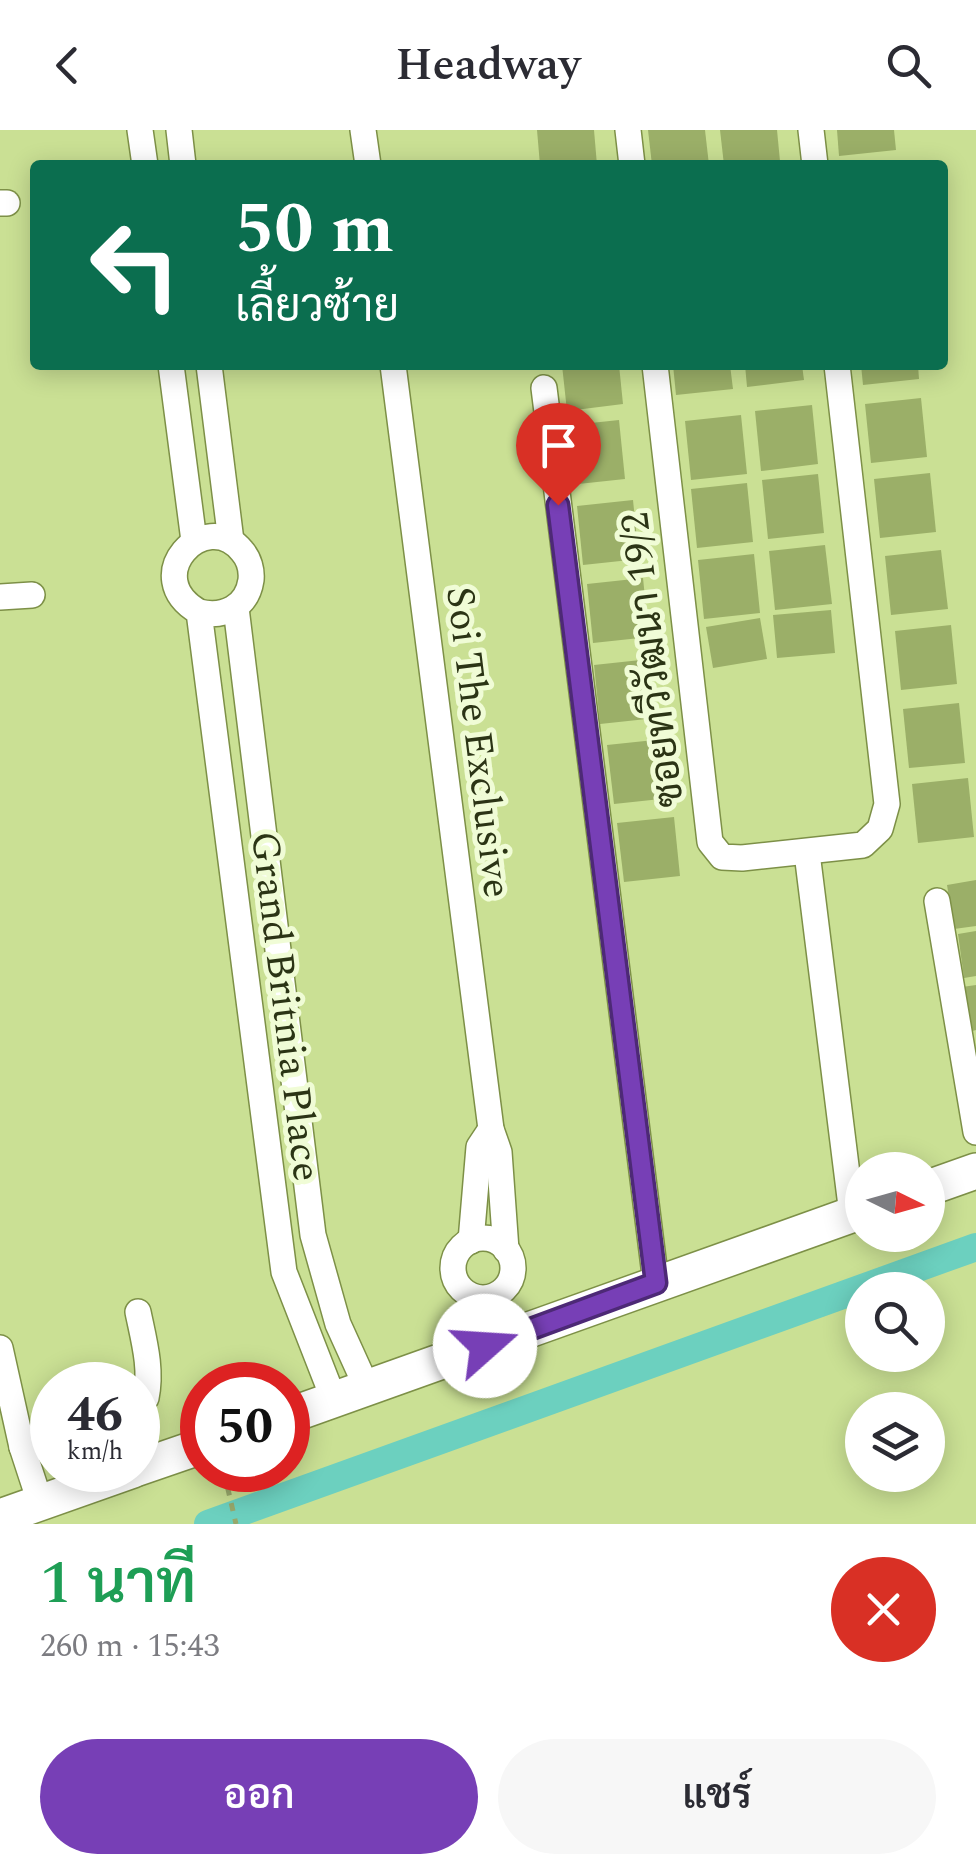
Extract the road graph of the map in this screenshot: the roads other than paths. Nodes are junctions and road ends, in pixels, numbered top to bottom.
1 (140, 130) edge
2 (178, 130) edge
3 (363, 130) edge
4 (628, 130) edge
5 (810, 130) edge
6 (144, 160) edge
7 (182, 160) edge
8 (367, 160) edge
9 (631, 160) edge
10 (813, 160) edge
11 (172, 370) edge
12 (209, 370) edge
13 (395, 370) edge
14 (656, 370) edge
15 (838, 370) edge
16 (544, 388) dead end
17 (231, 541) junction
18 (194, 542) junction
19 (32, 595) dead end
20 (0, 597) edge
21 (236, 608) junction
22 (199, 612) junction
23 (806, 852) junction
24 (937, 901) dead end
25 (491, 1129) junction
26 (976, 1132) edge
27 (848, 1152) edge
28 (976, 1171) edge
29 (945, 1182) edge
30 (845, 1216) edge
31 (470, 1241) junction
32 (506, 1250) junction
33 (656, 1283) junction
34 (506, 1287) junction
35 (471, 1296) junction
36 (138, 1312) dead end
37 (500, 1341) junction
38 (0, 1348) edge
39 (148, 1362) edge
40 (351, 1394) junction
41 (310, 1408) edge
42 (30, 1444) edge
43 (22, 1447) junction
44 (69, 1492) edge
45 (40, 1502) junction
46 (0, 1517) edge

1 - 6 street
2 - 7 street
3 - 8 street
4 - 9 street
5 - 10 street
11 - 18 street
12 - 17 street, Grand Britnia Place
13 - 25 street, Soi The Exclusive
14 - 23 street, ซอยทวีวัฒนา 19/2
15 - 23 street, ซอยทวีวัฒนา 19/2
16 - 33 street
17 - 18 street
17 - 21 street, Grand Britnia Place
18 - 22 street, Grand Britnia Place
19 - 20 street
21 - 22 street
21 - 40 street, Grand Britnia Place
22 - 40 street, Grand Britnia Place
23 - 27 street
24 - 26 street
25 - 31 street, Soi The Exclusive
25 - 32 street, Soi The Exclusive
28 - 29 main road
30 - 33 main road
31 - 32 street
31 - 35 street, Soi The Exclusive
32 - 34 street, Soi The Exclusive
33 - 37 main road
34 - 35 street
34 - 37 street, Soi The Exclusive
35 - 37 street, Soi The Exclusive
36 - 39 street
37 - 40 main road
38 - 43 street
40 - 41 main road
42 - 43 street
43 - 45 street
44 - 45 main road
45 - 46 main road

